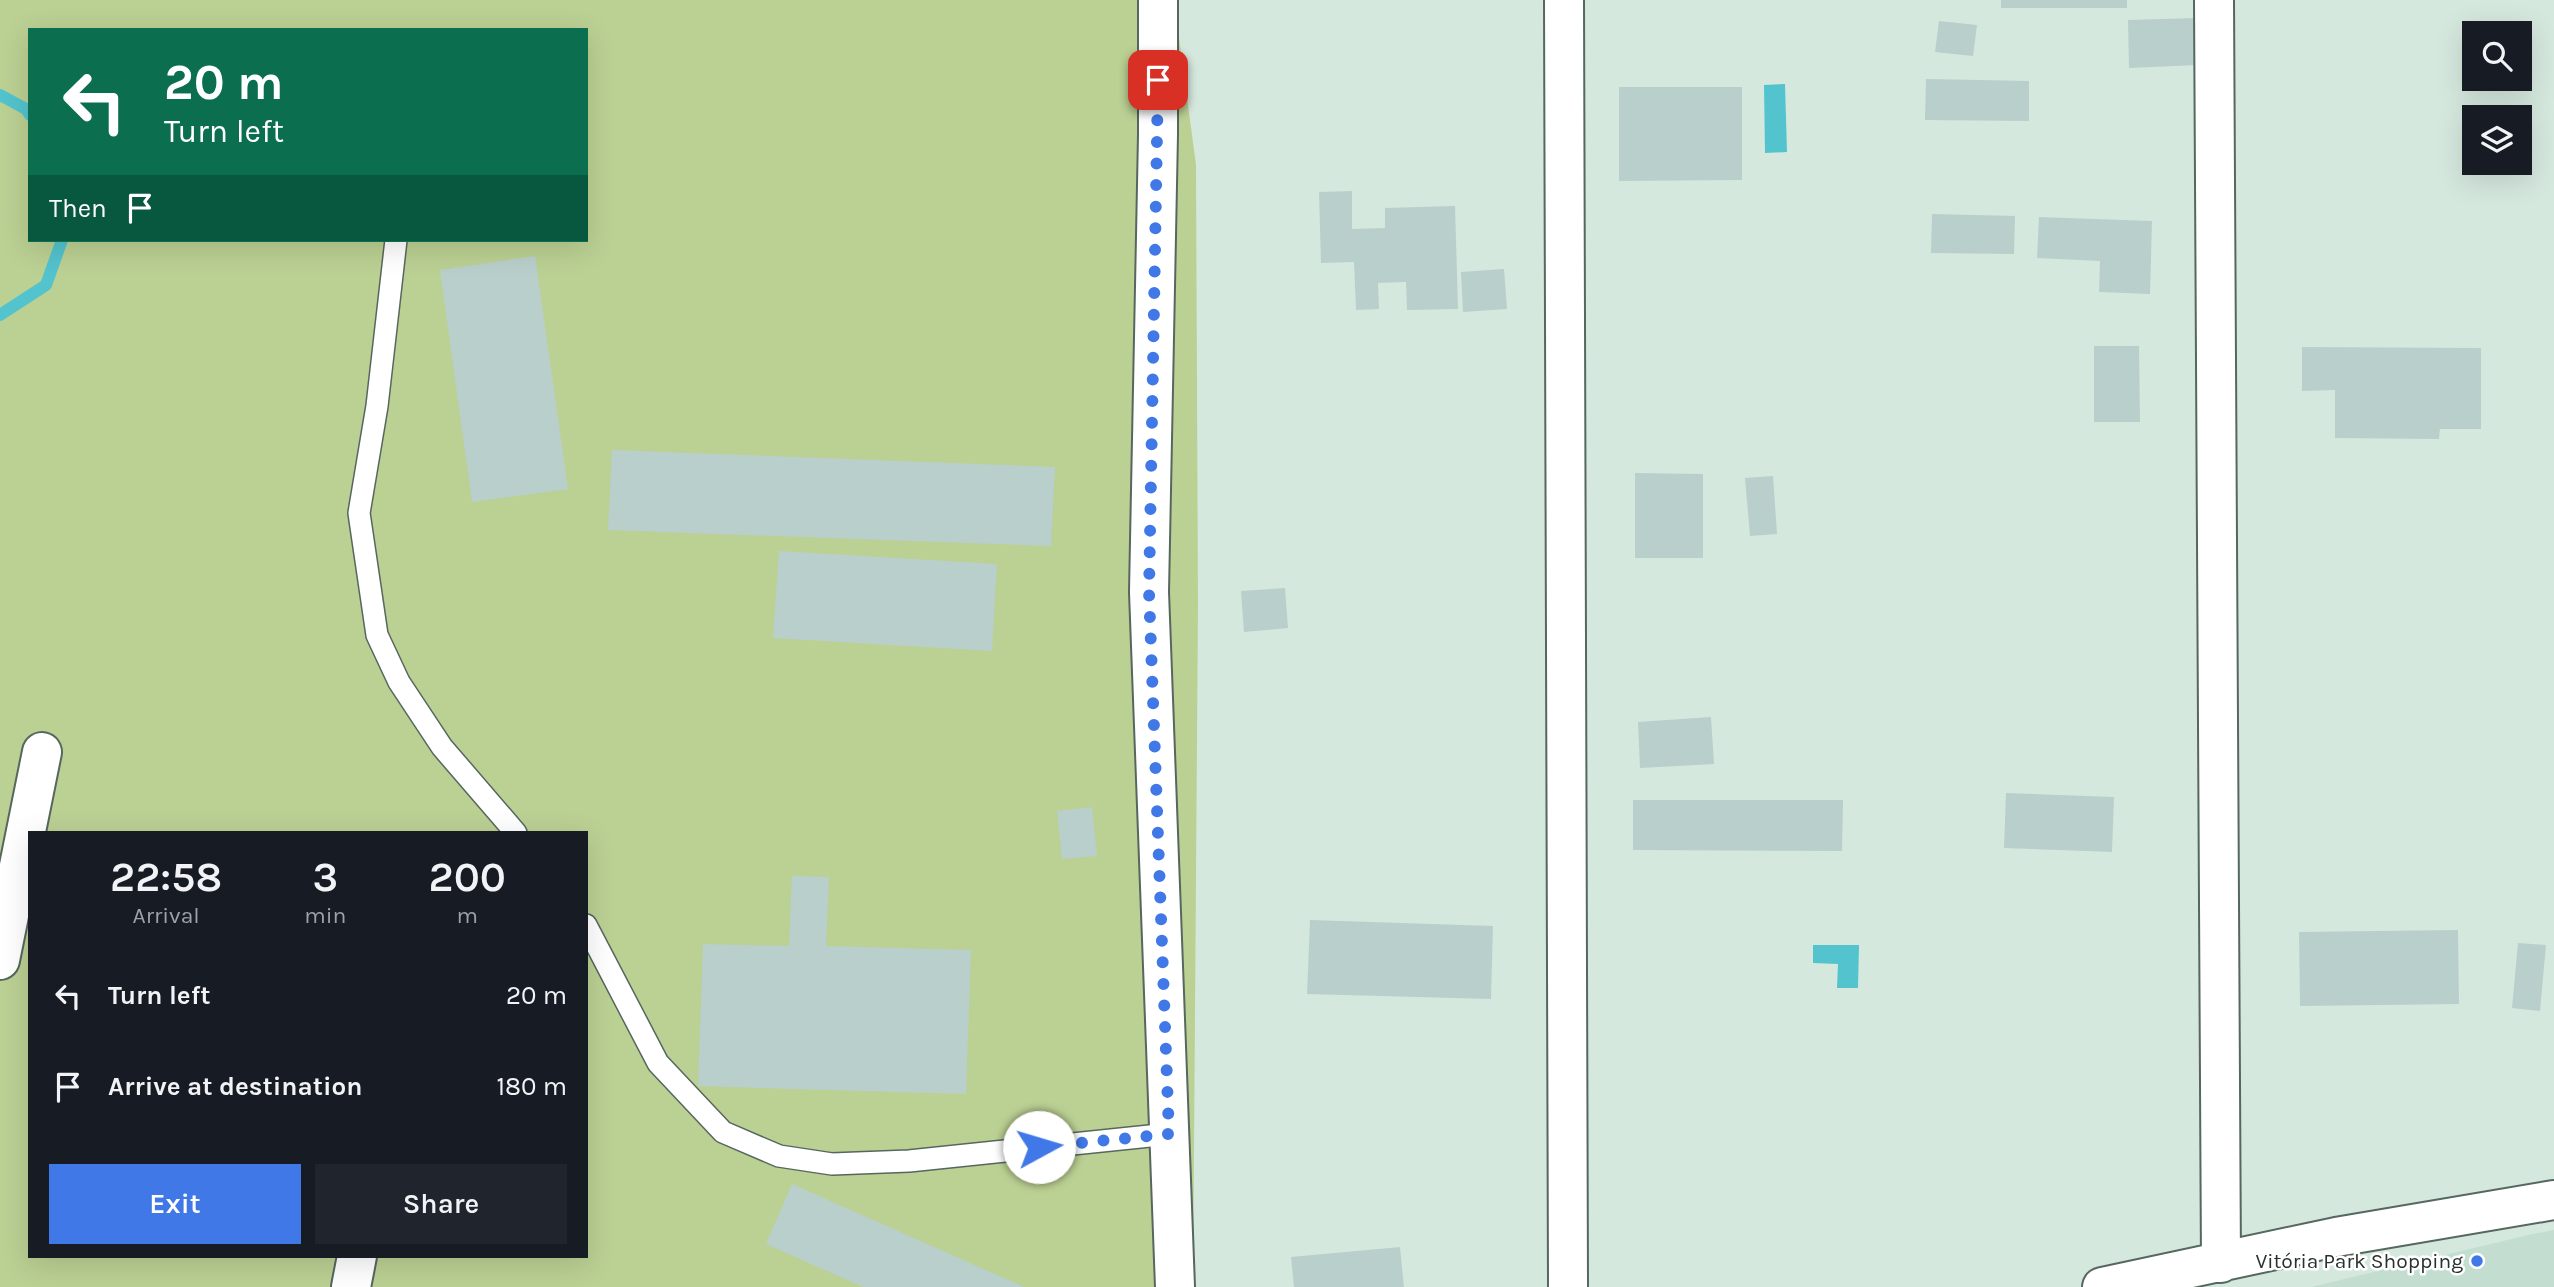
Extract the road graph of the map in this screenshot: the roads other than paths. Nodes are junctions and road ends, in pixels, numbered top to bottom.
1 (1158, 0) edge
2 (1564, 0) edge
3 (2214, 0) edge
4 (396, 242) edge
5 (42, 752) dead end
6 (514, 831) edge
7 (588, 929) edge
8 (0, 960) edge
9 (1169, 1134) junction
10 (2554, 1199) edge
11 (358, 1258) edge
12 (2221, 1264) junction
13 (351, 1287) edge
14 (1175, 1287) edge
15 (1568, 1287) edge
16 (2102, 1287) edge

1 - 9 street
2 - 15 street
3 - 12 street
4 - 6 lane
5 - 8 street
7 - 9 lane
9 - 14 street
10 - 12 street
11 - 13 street
12 - 16 street

